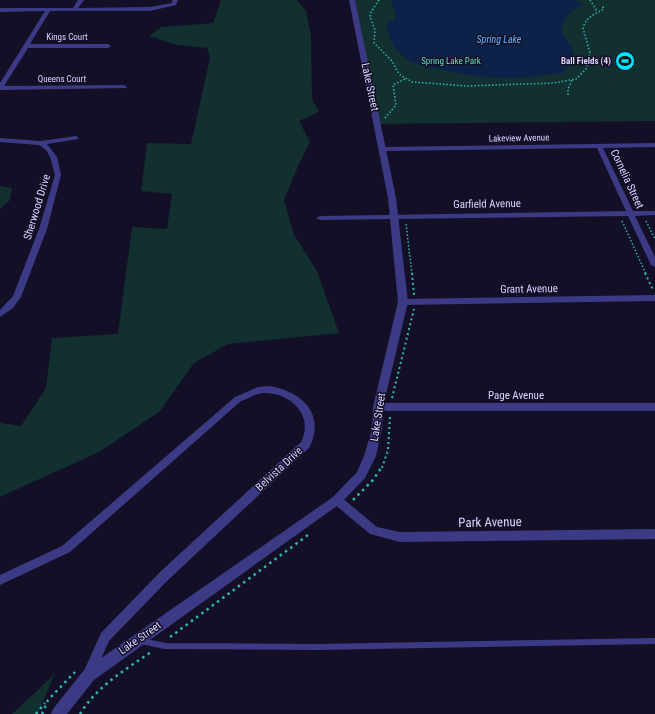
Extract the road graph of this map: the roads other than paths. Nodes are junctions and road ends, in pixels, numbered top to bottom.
1 (81, 0) edge
2 (175, 0) edge
3 (352, 0) edge
4 (0, 10) edge
5 (48, 10) junction
6 (75, 10) junction
7 (26, 46) junction
8 (108, 46) dead end
9 (124, 87) dead end
10 (0, 88) edge
11 (76, 138) dead end
12 (0, 140) edge
13 (40, 143) junction
14 (655, 145) edge
15 (599, 146) junction
16 (382, 148) junction
17 (631, 213) junction
18 (655, 213) edge
19 (394, 216) junction
20 (320, 218) dead end
21 (655, 265) edge
22 (655, 298) edge
23 (402, 302) junction
24 (0, 314) edge
25 (655, 407) edge
26 (378, 408) junction
27 (341, 503) junction
28 (655, 534) edge
29 (0, 580) edge
30 (137, 640) junction
31 (655, 641) edge
32 (88, 674) junction
33 (58, 714) edge

1 - 6 street
2 - 6 street
3 - 16 street, Lake Street
4 - 5 street
5 - 6 street
5 - 7 street
7 - 8 street, Kings Court
7 - 10 street
9 - 10 street, Queens Court
11 - 13 street
12 - 13 street
13 - 24 street, Sherwood Drive
14 - 15 street, Lakeview Avenue
15 - 16 street, Lakeview Avenue
15 - 17 street, Cornelia Street
16 - 19 street, Lake Street
17 - 18 street, Garfield Avenue
17 - 19 street, Garfield Avenue
17 - 21 street, Cornelia Street
19 - 20 street, Garfield Avenue
19 - 23 street, Lake Street
22 - 23 street, Grant Avenue
23 - 26 street, Lake Street
25 - 26 street, Page Avenue
26 - 27 street, Lake Street
27 - 28 street, Park Avenue
27 - 30 street, Lake Street
29 - 32 street, Belvista Drive
30 - 31 lane
30 - 32 street, Lake Street
32 - 33 street, Lake Street

